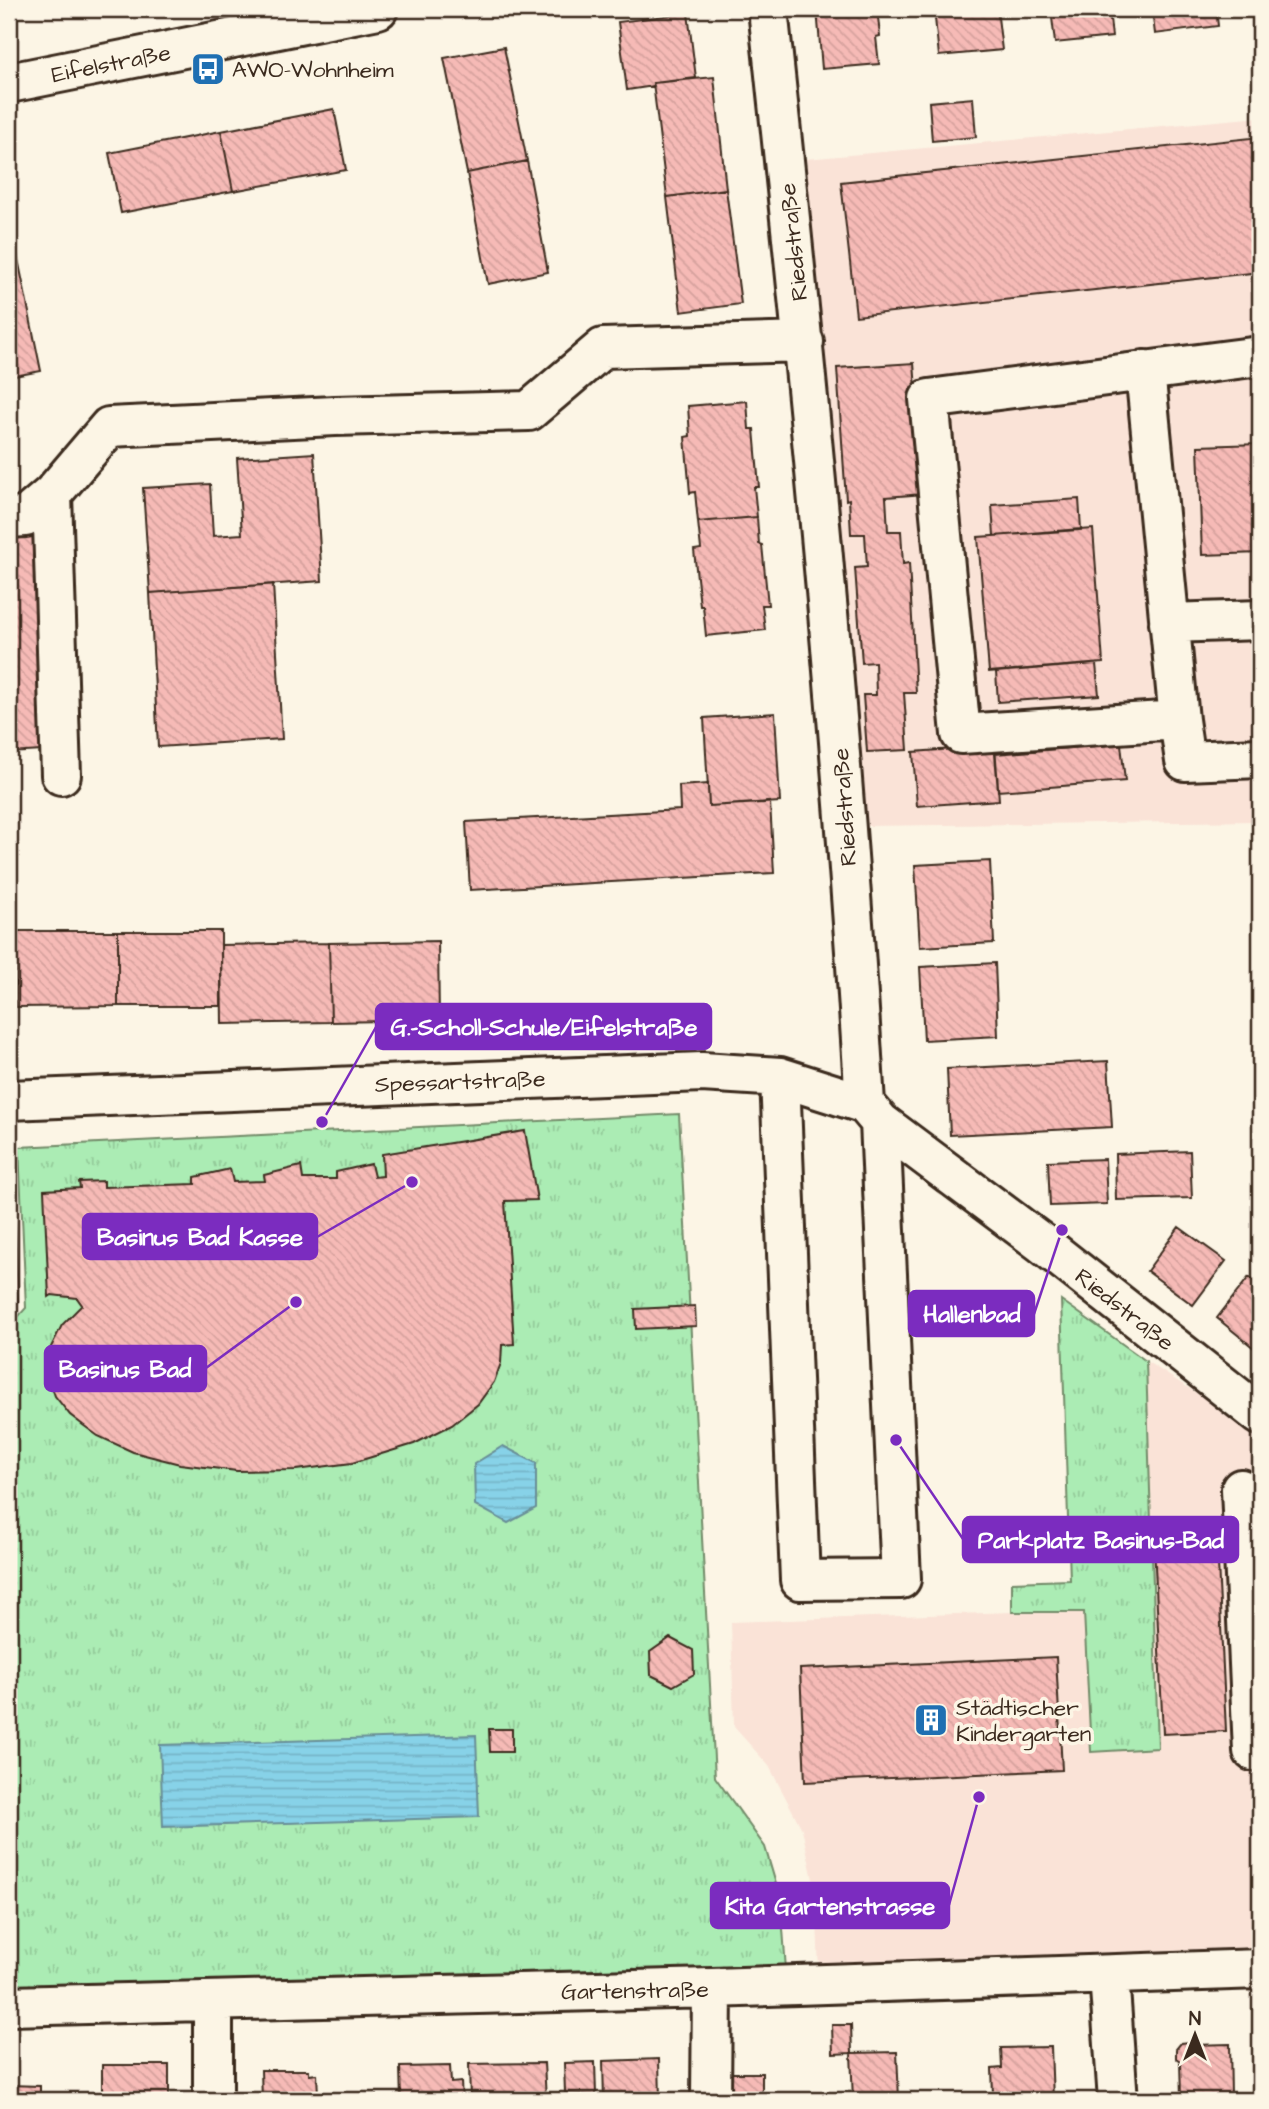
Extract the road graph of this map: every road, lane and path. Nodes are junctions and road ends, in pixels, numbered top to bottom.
1 (378, 9) edge
2 (768, 9) edge
3 (9, 83) edge
4 (804, 342) junction
5 (1260, 356) edge
6 (1145, 370) junction
7 (52, 494) junction
8 (9, 518) edge
9 (1260, 620) edge
10 (1169, 623) junction
11 (1179, 720) junction
12 (1260, 758) edge
13 (61, 775) dead end
14 (780, 1077) junction
15 (9, 1100) edge
16 (872, 1113) junction
17 (1260, 1415) edge
18 (1241, 1489) dead end
19 (1260, 1751) edge
20 (1260, 1969) edge
21 (1109, 1975) junction
22 (712, 1989) junction
23 (213, 2001) junction
24 (9, 2006) edge
25 (213, 2100) edge
26 (711, 2100) edge
27 (1118, 2100) edge

1 - 3 street, Eifelstraße
2 - 4 street, Riedstraße
4 - 7 street
4 - 16 street, Riedstraße
5 - 6 street
6 - 10 street
6 - 11 street
7 - 8 street
7 - 13 street
9 - 10 street
10 - 11 street
11 - 12 street
14 - 15 street, Spessartstraße
14 - 16 street, Spessartstraße
14 - 16 street
16 - 17 street, Riedstraße
18 - 19 street
20 - 21 street, Gartenstraße
21 - 22 street, Gartenstraße
21 - 27 street
22 - 23 street, Gartenstraße
22 - 26 street
23 - 24 street, Gartenstraße
23 - 25 street

